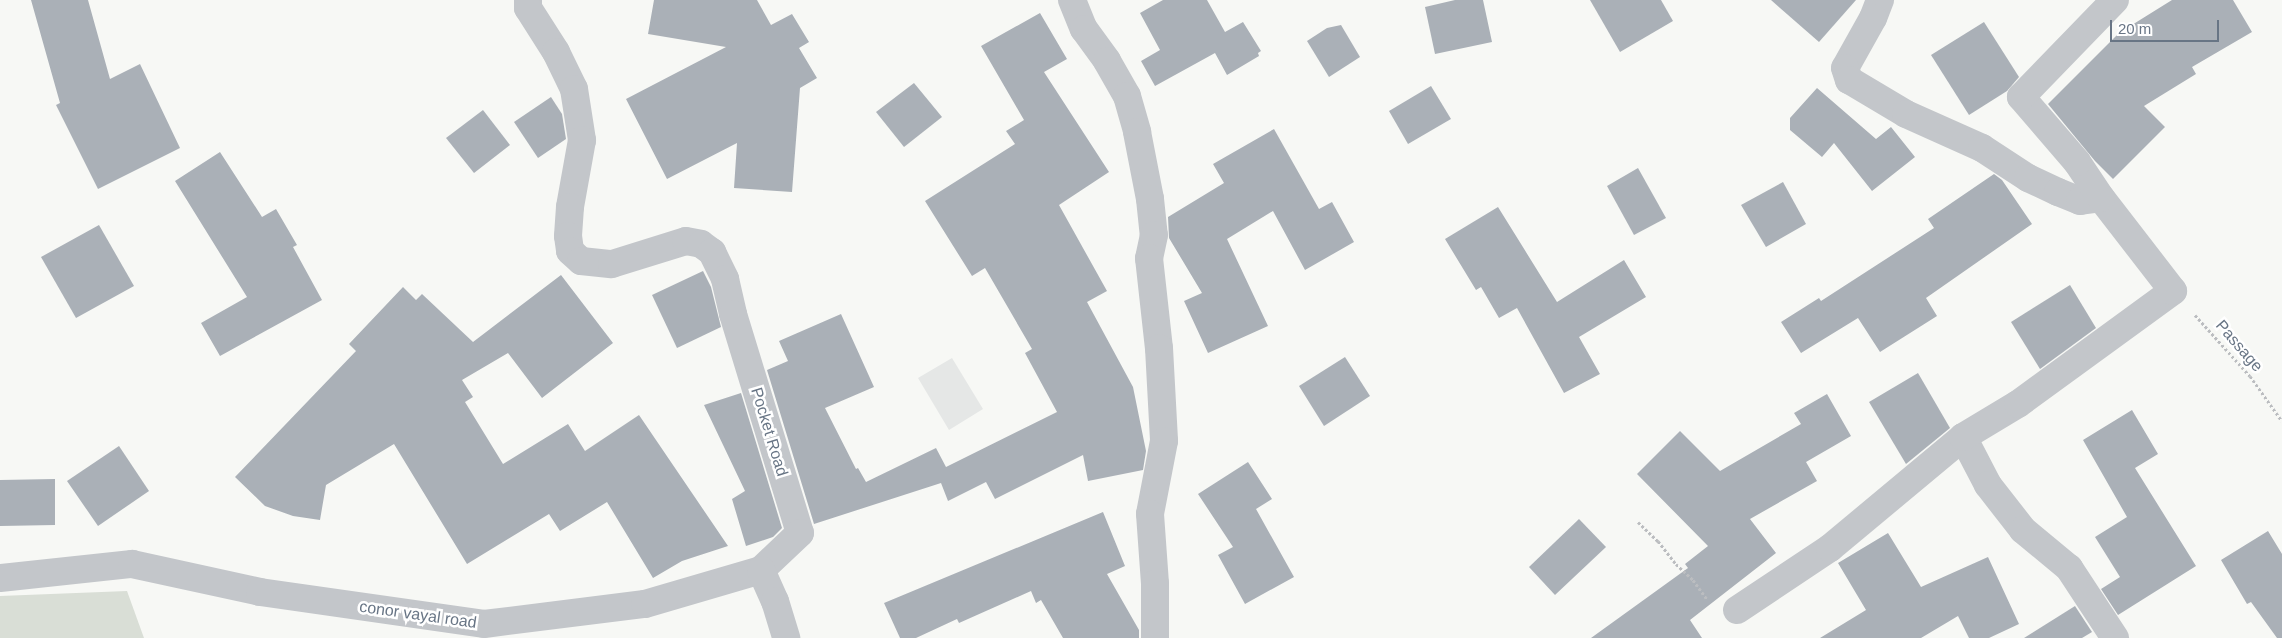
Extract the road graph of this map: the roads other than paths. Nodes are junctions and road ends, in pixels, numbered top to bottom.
1 (528, 0) edge
2 (1072, 0) edge
3 (1880, 0) edge
4 (2116, 0) edge
5 (2101, 198) junction
6 (1963, 437) junction
7 (761, 570) junction
8 (0, 578) edge
9 (1737, 610) road end
10 (786, 638) edge
11 (1155, 638) edge
12 (2115, 638) edge

1 - 7 street, Pocket Road
2 - 11 street
3 - 5 street
4 - 5 street
5 - 6 street
6 - 9 street
6 - 12 street
7 - 8 street, conor vayal road
7 - 10 street

